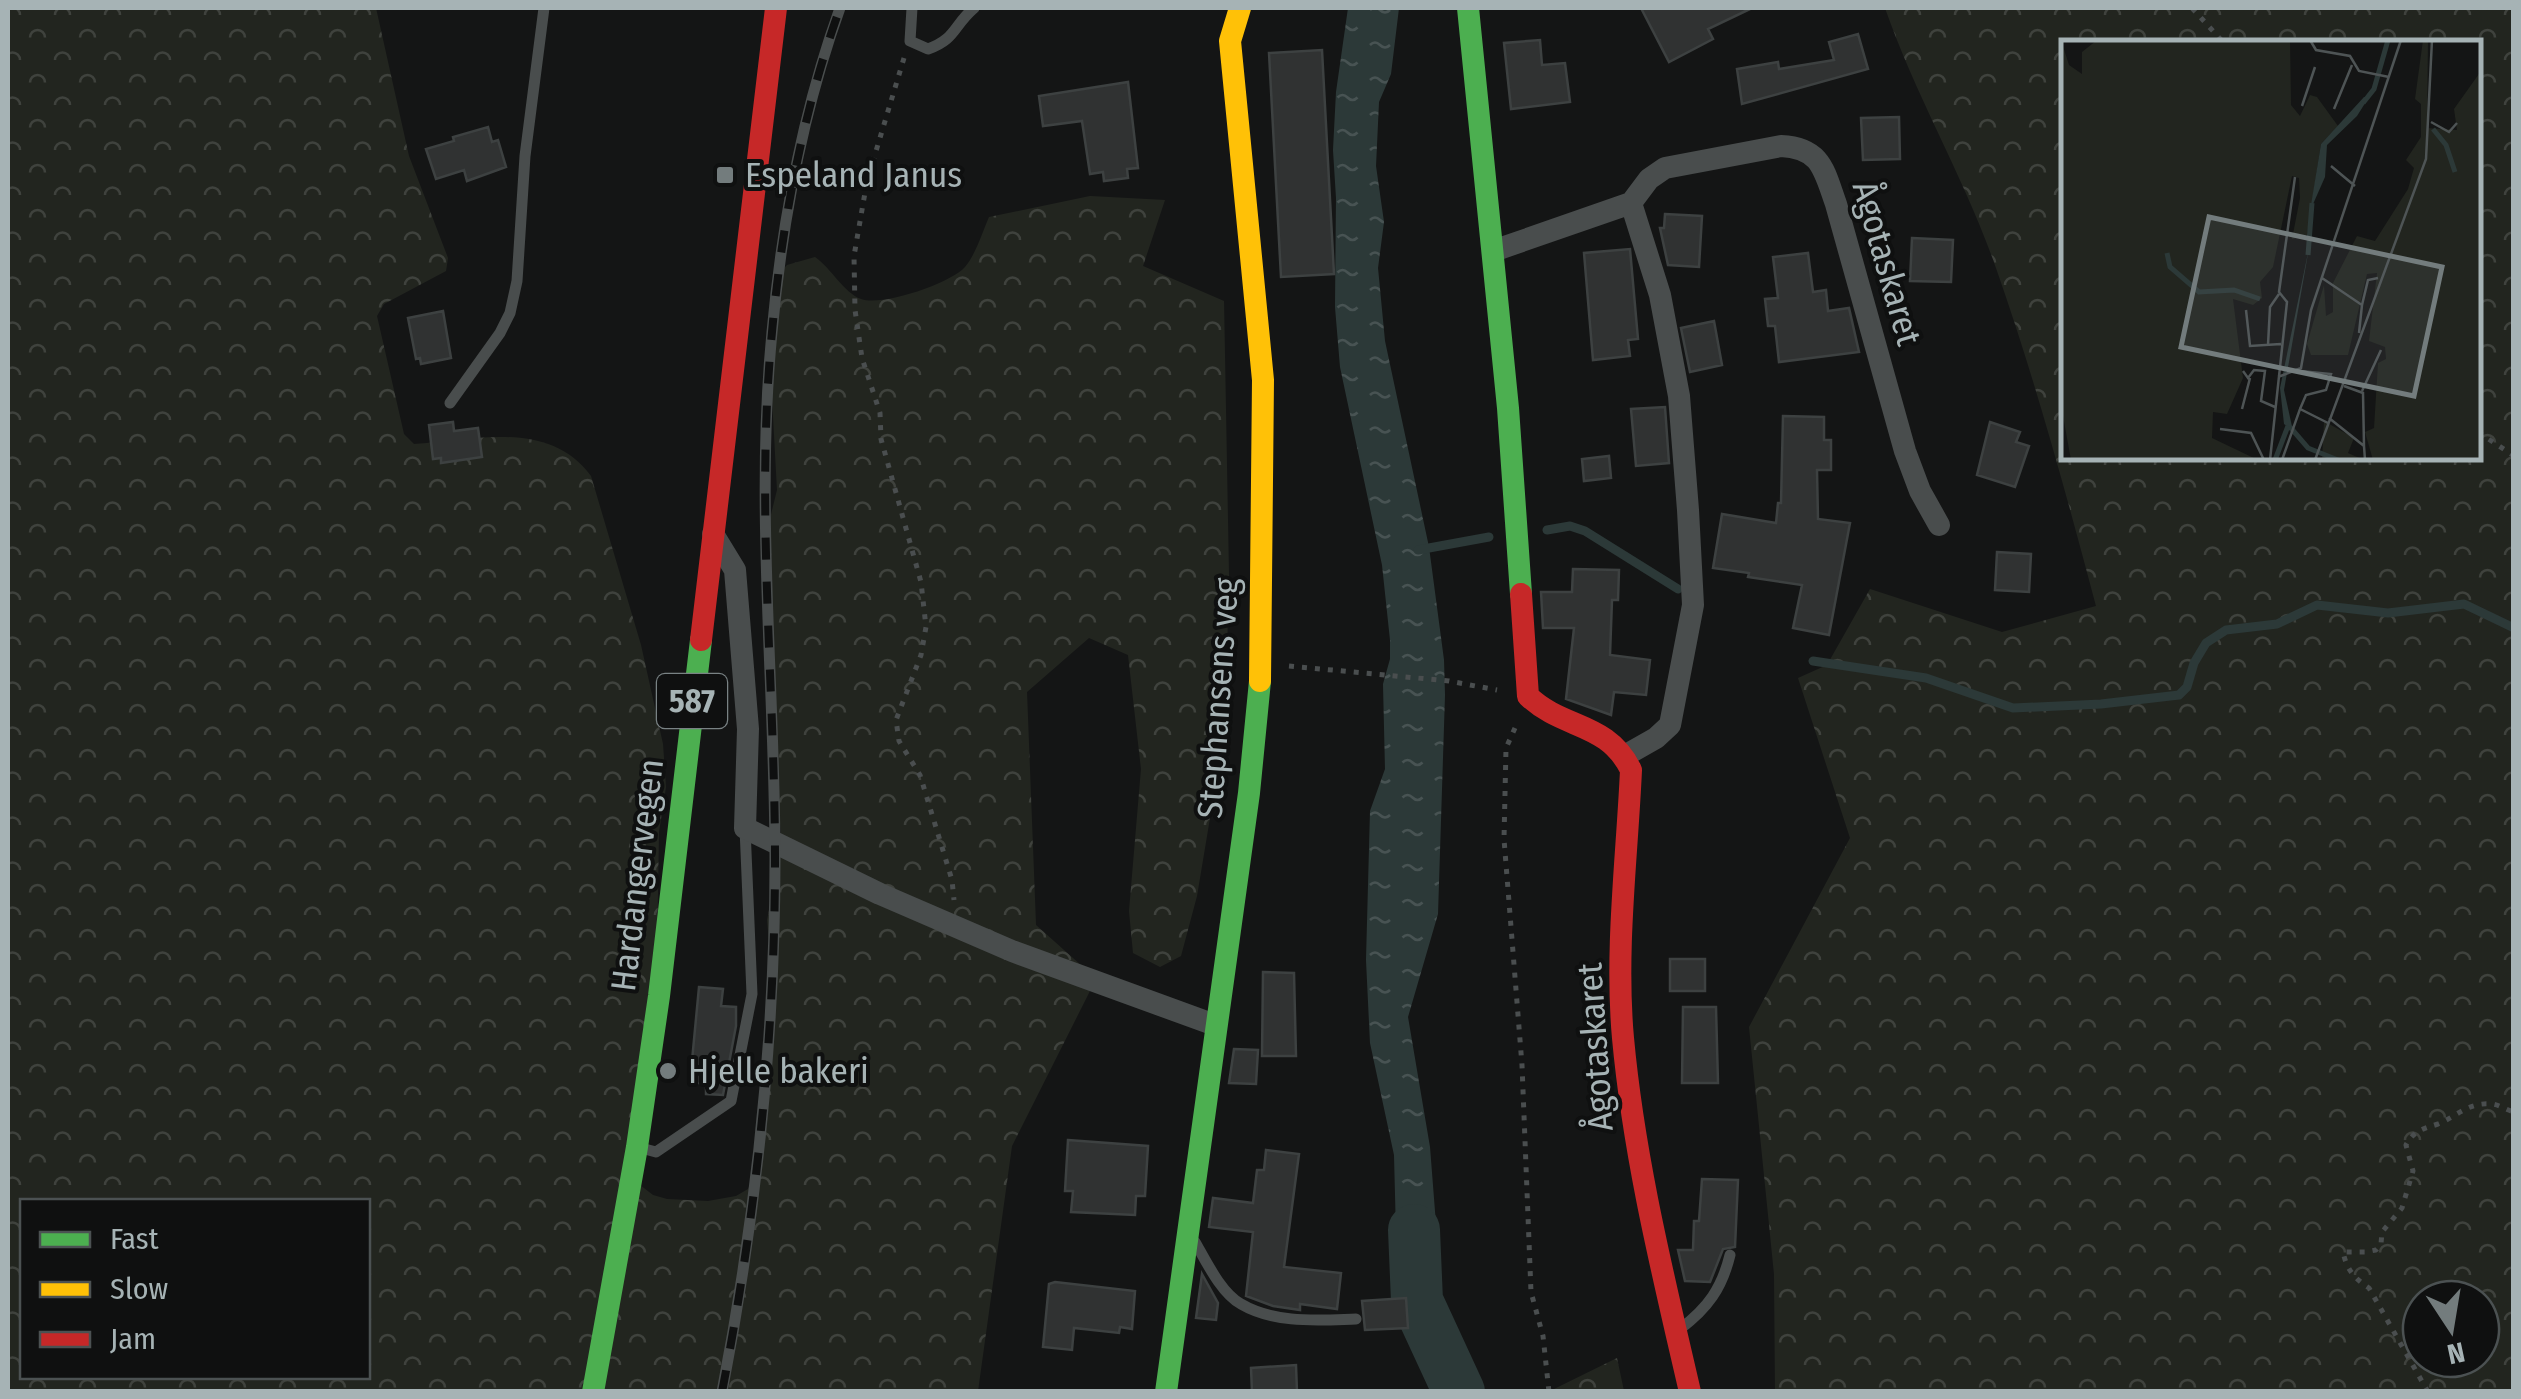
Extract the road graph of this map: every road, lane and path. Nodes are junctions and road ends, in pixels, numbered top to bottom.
1 (544, 8) edge
2 (776, 8) edge
3 (912, 8) edge
4 (974, 8) edge
5 (1240, 8) edge
6 (1468, 8) edge
7 (2192, 8) edge
8 (2221, 40) edge
9 (910, 41) junction
10 (1631, 203) junction
11 (1493, 251) junction
12 (450, 404) dead end
13 (2481, 434) edge
14 (2514, 456) edge
15 (1939, 525) dead end
16 (712, 532) junction
17 (1262, 663) junction
18 (1528, 696) junction
19 (1626, 755) junction
20 (745, 828) junction
21 (956, 927) junction
22 (1216, 1025) junction
23 (2514, 1112) edge
24 (637, 1147) junction
25 (1188, 1230) junction
26 (1730, 1255) dead end
27 (1356, 1319) dead end
28 (1677, 1331) junction
29 (593, 1392) edge
30 (1166, 1392) edge
31 (1550, 1392) edge
32 (1690, 1392) edge
33 (2428, 1392) edge

1 - 12 lane
2 - 16 street, Hardangervegen / 587
3 - 9 lane
4 - 9 lane
5 - 17 street, Stephansens veg
6 - 11 street
7 - 8 path
9 - 21 path
10 - 11 street, Ågotaskaret
10 - 15 street, Ågotaskaret
10 - 19 street
11 - 18 street
13 - 14 path
16 - 20 street
16 - 24 street, Hardangervegen / 587
17 - 18 path
17 - 22 street, Stephansens veg
18 - 19 street
18 - 31 path
19 - 28 street, Ågotaskaret
20 - 21 street
20 - 24 lane
21 - 22 street
22 - 25 street, Stephansens veg
23 - 33 path
24 - 29 street, Hardangervegen / 587
25 - 27 lane
25 - 30 street, Stephansens veg
26 - 28 lane
28 - 32 street, Ågotaskaret

